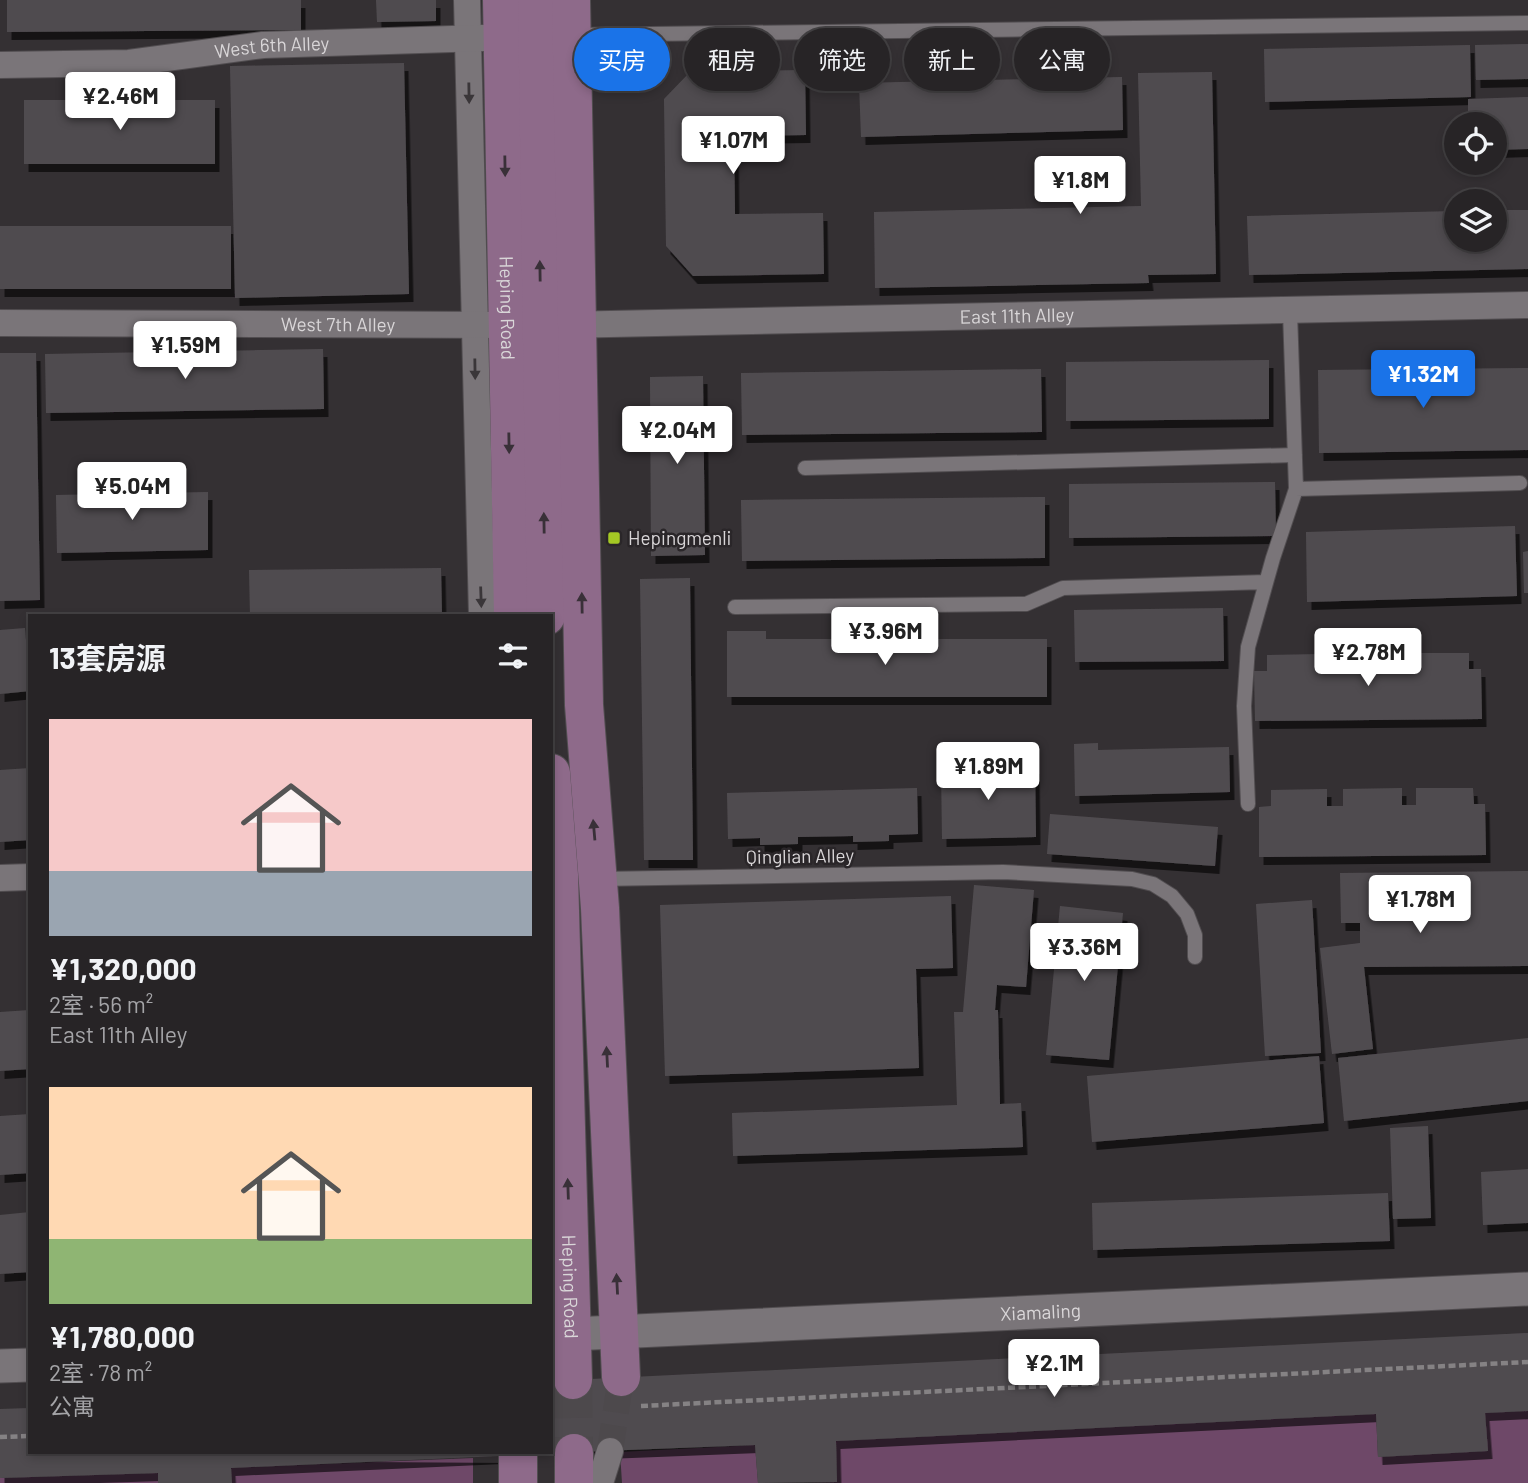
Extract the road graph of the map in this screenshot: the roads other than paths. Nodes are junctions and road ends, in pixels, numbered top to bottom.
1 (467, 0) edge
2 (1528, 23) edge
3 (533, 24) edge
4 (0, 65) edge
5 (1528, 305) edge
6 (1290, 312) junction
7 (0, 323) edge
8 (524, 325) junction
9 (1295, 455) junction
10 (805, 468) dead end
11 (1520, 483) dead end
12 (1296, 489) junction
13 (1266, 582) junction
14 (735, 607) dead end
15 (482, 614) edge
16 (513, 614) edge
17 (546, 614) edge
18 (553, 798) edge
19 (1248, 804) dead end
20 (28, 877) edge
21 (0, 878) edge
22 (598, 879) junction
23 (1195, 957) dead end
24 (1528, 1289) edge
25 (619, 1331) junction
26 (561, 1334) edge
27 (28, 1365) edge
28 (0, 1367) edge
29 (573, 1380) tunnel mouth
30 (628, 1392) tunnel mouth
31 (586, 1462) tunnel mouth
32 (600, 1483) edge

1 - 3 street
2 - 3 lane
3 - 4 street, West 6th Alley
3 - 8 main road, Heping Road
3 - 8 main road
5 - 6 street, East 11th Alley
6 - 8 street, East 11th Alley
6 - 9 lane
7 - 8 street, West 7th Alley
8 -> 15 street
8 -> 16 main road, Heping Road
17 -> 8 main road, Heping Road
22 -> 8 main road
9 - 10 lane
9 - 12 lane
11 - 12 lane
12 - 13 lane
13 - 14 lane
13 - 19 lane
26 -> 18 main road, Heping Road
20 - 21 street
22 - 23 lane, Qinglian Alley
25 -> 22 main road
24 - 25 street, Xiamaling
25 - 26 street, Xiamaling
25 - 30 main road
26 - 29 main road, Heping Road
27 - 28 street
31 - 32 street

